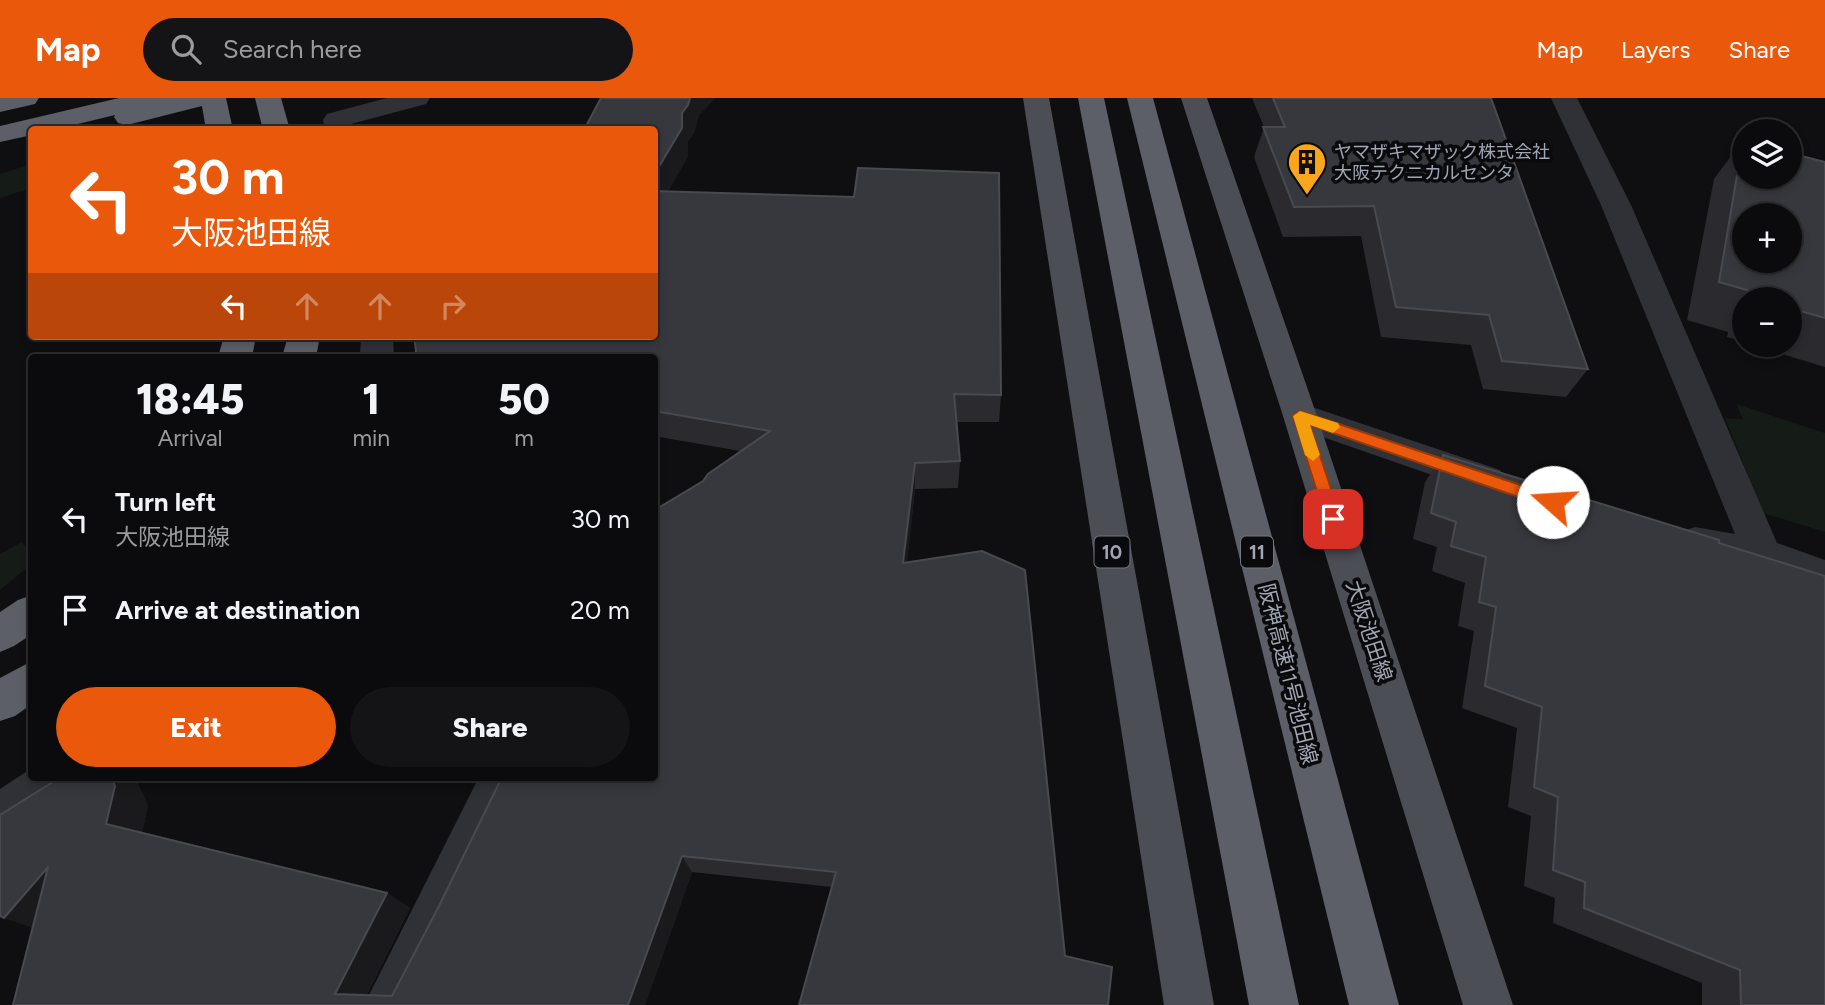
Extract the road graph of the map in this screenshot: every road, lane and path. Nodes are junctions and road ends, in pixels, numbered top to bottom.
1 (26, 98) edge
2 (152, 98) edge
3 (204, 98) edge
4 (213, 98) edge
5 (268, 98) edge
6 (417, 98) edge
7 (1036, 98) edge
8 (1091, 98) edge
9 (1140, 98) edge
10 (1194, 98) edge
11 (1564, 98) edge
12 (0, 104) edge
13 (108, 115) junction
14 (45, 126) edge
15 (88, 126) edge
16 (219, 126) edge
17 (275, 126) edge
18 (338, 126) edge
19 (28, 129) edge
20 (0, 134) edge
21 (28, 144) edge
22 (0, 151) edge
23 (1300, 416) junction
24 (1524, 492) edge
25 (1668, 539) edge
26 (1762, 554) junction
27 (1825, 578) edge
28 (28, 615) edge
29 (0, 634) edge
30 (28, 683) edge
31 (0, 702) edge
32 (51, 781) edge
33 (500, 781) edge
34 (0, 814) edge
35 (389, 1005) edge
36 (1189, 1005) edge
37 (1274, 1005) edge
38 (1374, 1005) edge
39 (1488, 1005) edge

1 - 12 highway
2 - 13 highway
3 - 13 highway
4 - 16 highway
5 - 17 highway
6 - 18 street
7 - 36 main road, 10
8 - 37 highway
9 - 38 highway, 阪神高速11号池田線 / 11
10 - 23 main road, 大阪池田線
11 - 26 street
13 - 14 highway
13 - 15 highway
19 - 20 highway
21 - 22 highway
23 - 24 street
23 - 39 main road, 大阪池田線
25 - 26 street
26 - 27 street
28 - 29 highway
30 - 31 highway
32 - 34 street
33 - 35 street

